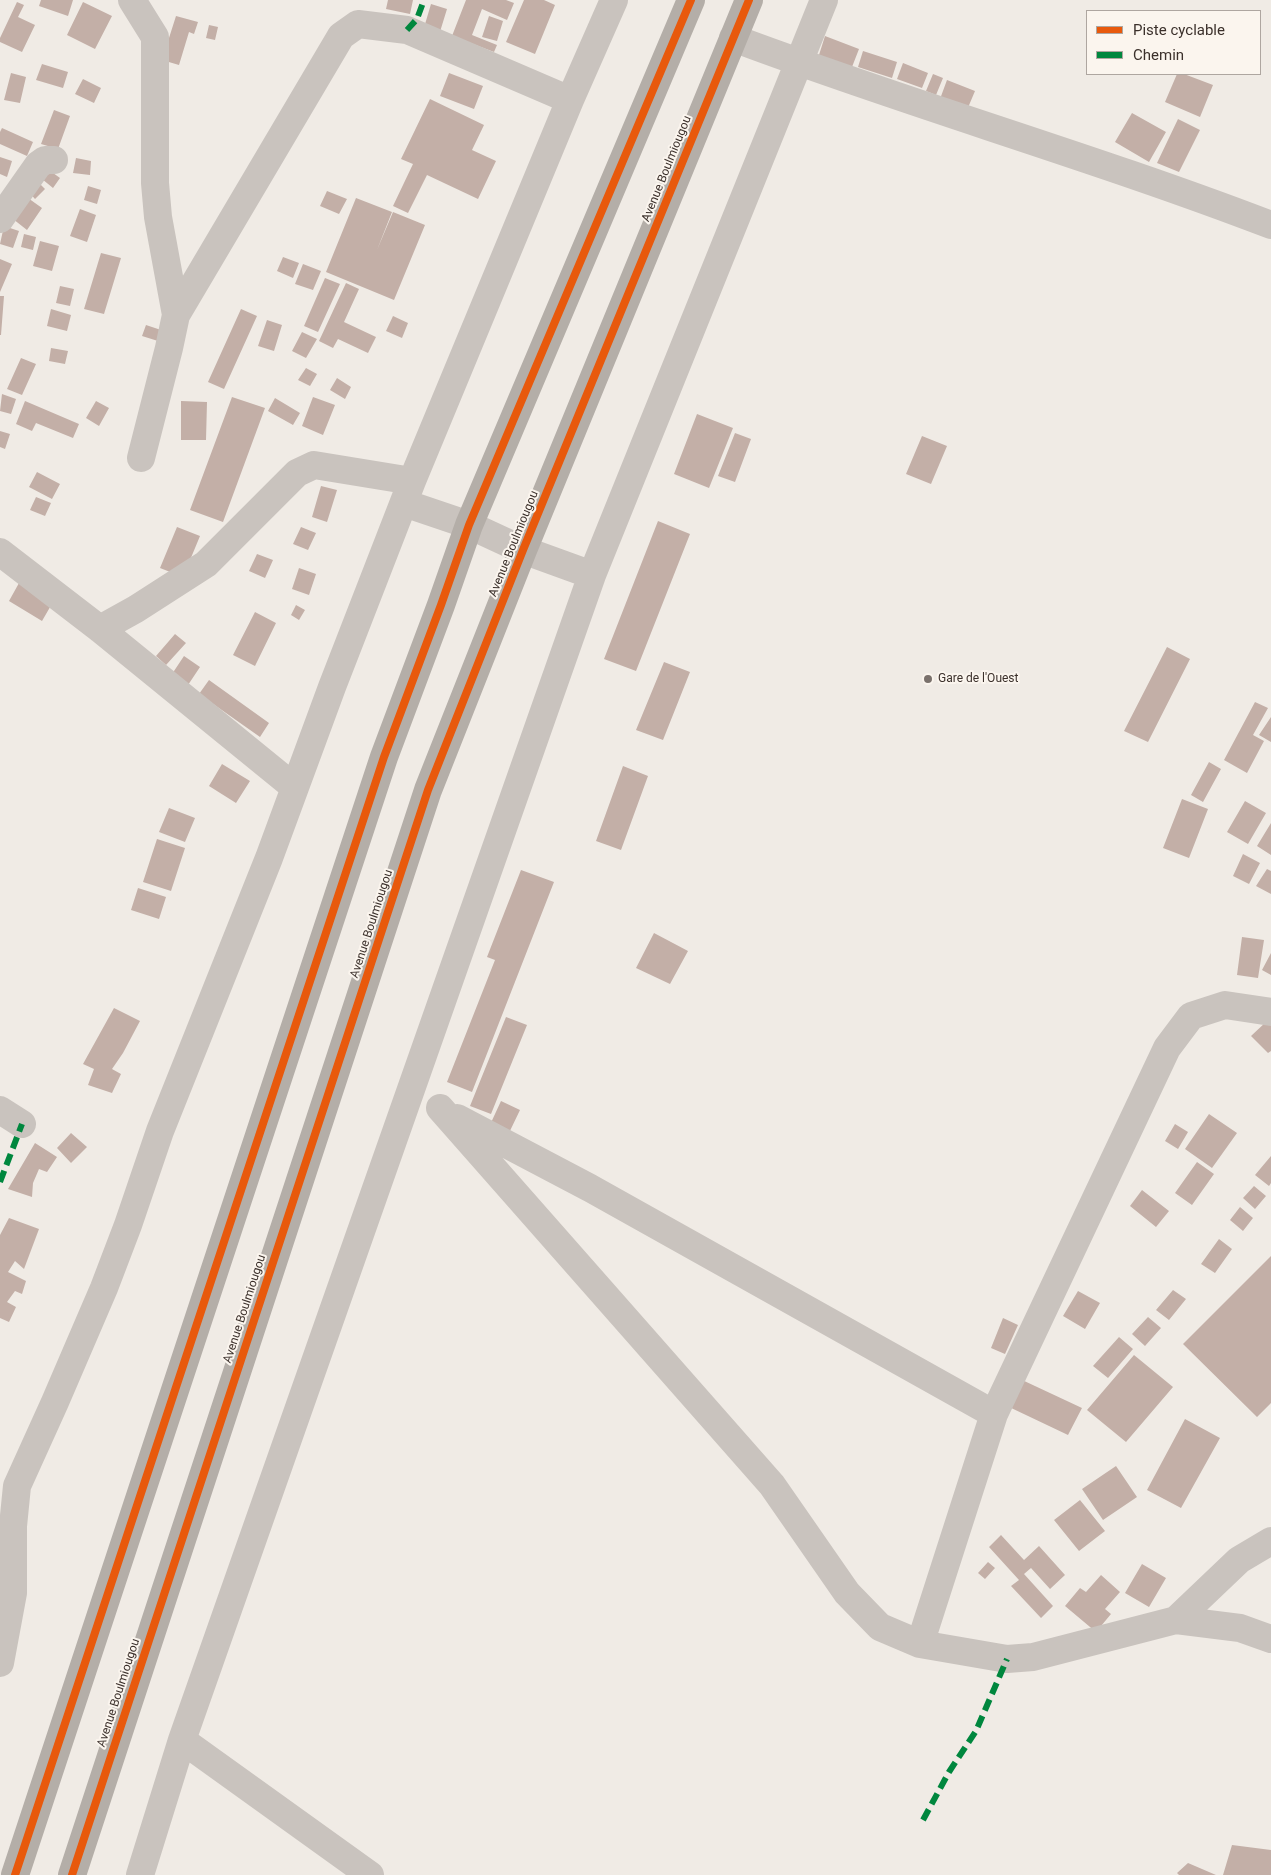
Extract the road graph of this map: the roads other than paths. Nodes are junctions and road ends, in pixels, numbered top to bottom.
1 (132, 0) edge
2 (614, 0) edge
3 (691, 0) edge
4 (749, 0) edge
5 (824, 0) edge
6 (733, 38) junction
7 (798, 62) junction
8 (570, 100) junction
9 (54, 160) dead end
10 (0, 219) edge
11 (1271, 224) edge
12 (176, 316) junction
13 (141, 458) dead end
14 (408, 492) junction
15 (469, 525) junction
16 (523, 550) junction
17 (0, 552) edge
18 (592, 575) junction
19 (100, 629) junction
20 (294, 787) junction
21 (1271, 1012) edge
22 (410, 1092) junction
23 (440, 1108) junction
24 (994, 1414) junction
25 (1271, 1541) edge
26 (1176, 1620) junction
27 (1271, 1640) edge
28 (920, 1644) junction
29 (0, 1663) edge
30 (182, 1740) junction
31 (15, 1875) edge
32 (72, 1875) edge
33 (140, 1875) edge
34 (370, 1875) edge

1 - 12 street
2 - 8 street
3 - 15 highway
4 - 6 highway, Avenue Boulmiougou
5 - 7 street
6 - 7 street
6 - 16 highway, Avenue Boulmiougou
7 - 11 street
7 - 18 street
8 - 12 street
8 - 14 street
9 - 10 street
12 - 13 street
14 - 15 street
14 - 19 street
14 - 20 street
15 - 16 street
15 - 31 highway
16 - 18 street
16 - 32 highway, Avenue Boulmiougou
17 - 19 street
18 - 22 street
19 - 20 street
20 - 29 street
21 - 24 street
22 - 23 street
22 - 30 street
23 - 24 street
23 - 28 street
24 - 28 street
25 - 26 street
26 - 27 street
26 - 28 street
30 - 33 street
30 - 34 street

